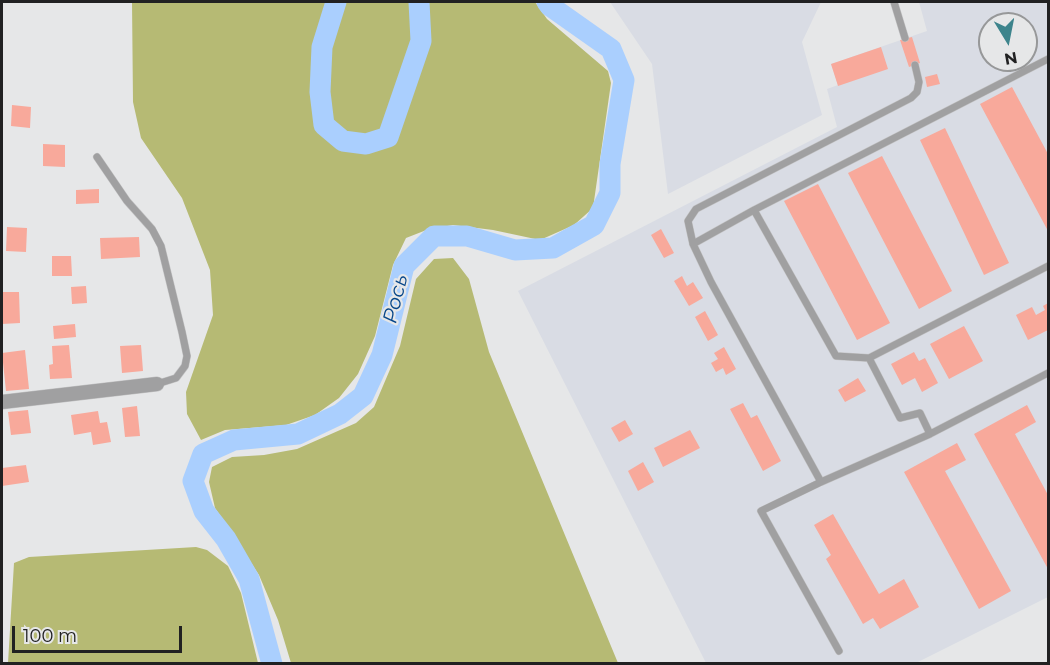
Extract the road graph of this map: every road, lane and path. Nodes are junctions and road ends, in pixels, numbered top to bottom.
1 (894, 2) edge
2 (905, 39) dead end
3 (1048, 59) edge
4 (915, 65) dead end
5 (97, 157) dead end
6 (754, 210) junction
7 (693, 244) junction
8 (1048, 266) edge
9 (869, 358) junction
10 (1048, 373) edge
11 (157, 384) joint
12 (2, 402) edge
13 (930, 434) junction
14 (821, 482) junction
15 (839, 651) dead end

1 - 2 lane
3 - 6 lane
4 - 7 lane
5 - 11 lane
6 - 7 lane
6 - 9 lane
7 - 14 lane
8 - 9 lane
9 - 13 lane
10 - 13 lane
11 - 12 street
13 - 14 lane
14 - 15 lane

